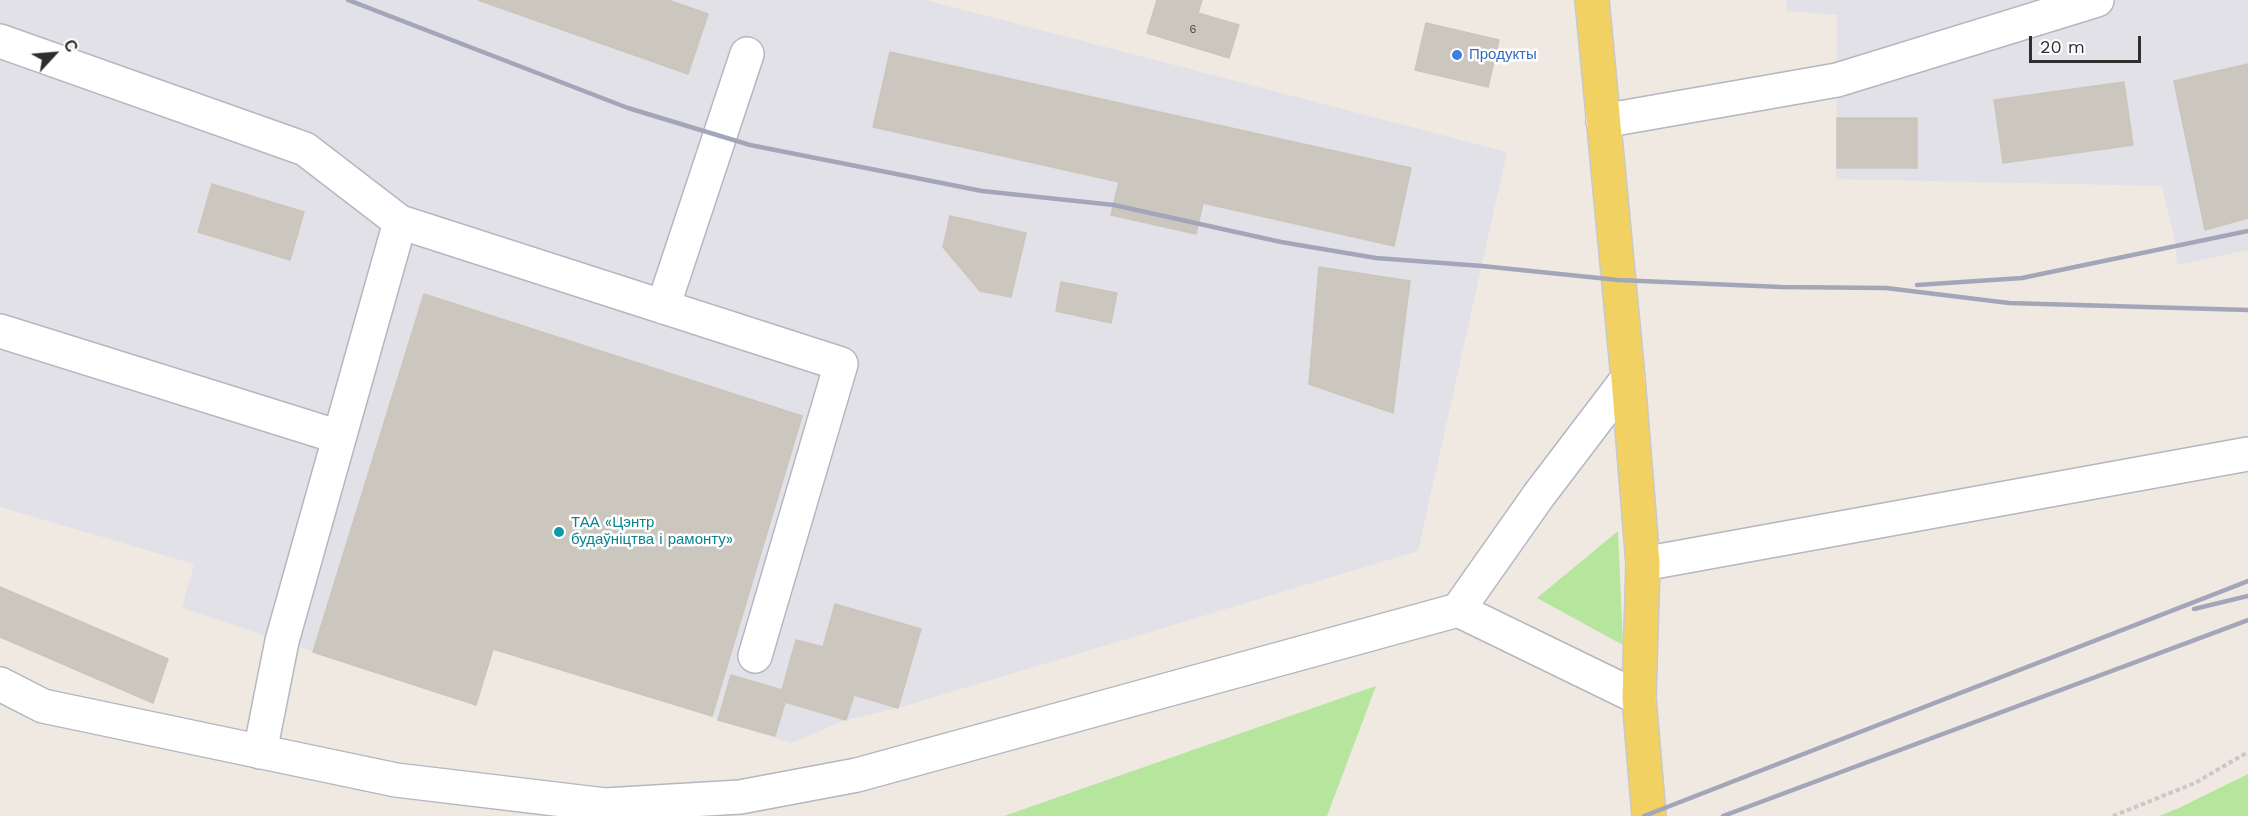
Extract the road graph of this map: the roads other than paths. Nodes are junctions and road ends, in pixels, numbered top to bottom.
1 (1592, 0) edge
2 (2097, 0) edge
3 (0, 41) edge
4 (747, 54) dead end
5 (1603, 121) junction
6 (400, 222) junction
7 (663, 307) junction
8 (0, 331) edge
9 (1628, 378) junction
10 (339, 437) junction
11 (2248, 454) edge
12 (1643, 564) junction
13 (1458, 610) junction
14 (755, 656) dead end
15 (0, 684) edge
16 (1639, 698) junction
17 (260, 752) junction
18 (1649, 816) edge

1 - 5 main road
2 - 5 street
3 - 6 street
4 - 7 street
5 - 9 main road
6 - 7 street
6 - 10 street
7 - 14 street
8 - 10 street
9 - 12 main road
9 - 13 street
10 - 17 street
11 - 12 street
12 - 16 main road
13 - 16 street
13 - 17 street
15 - 17 street
16 - 18 main road

